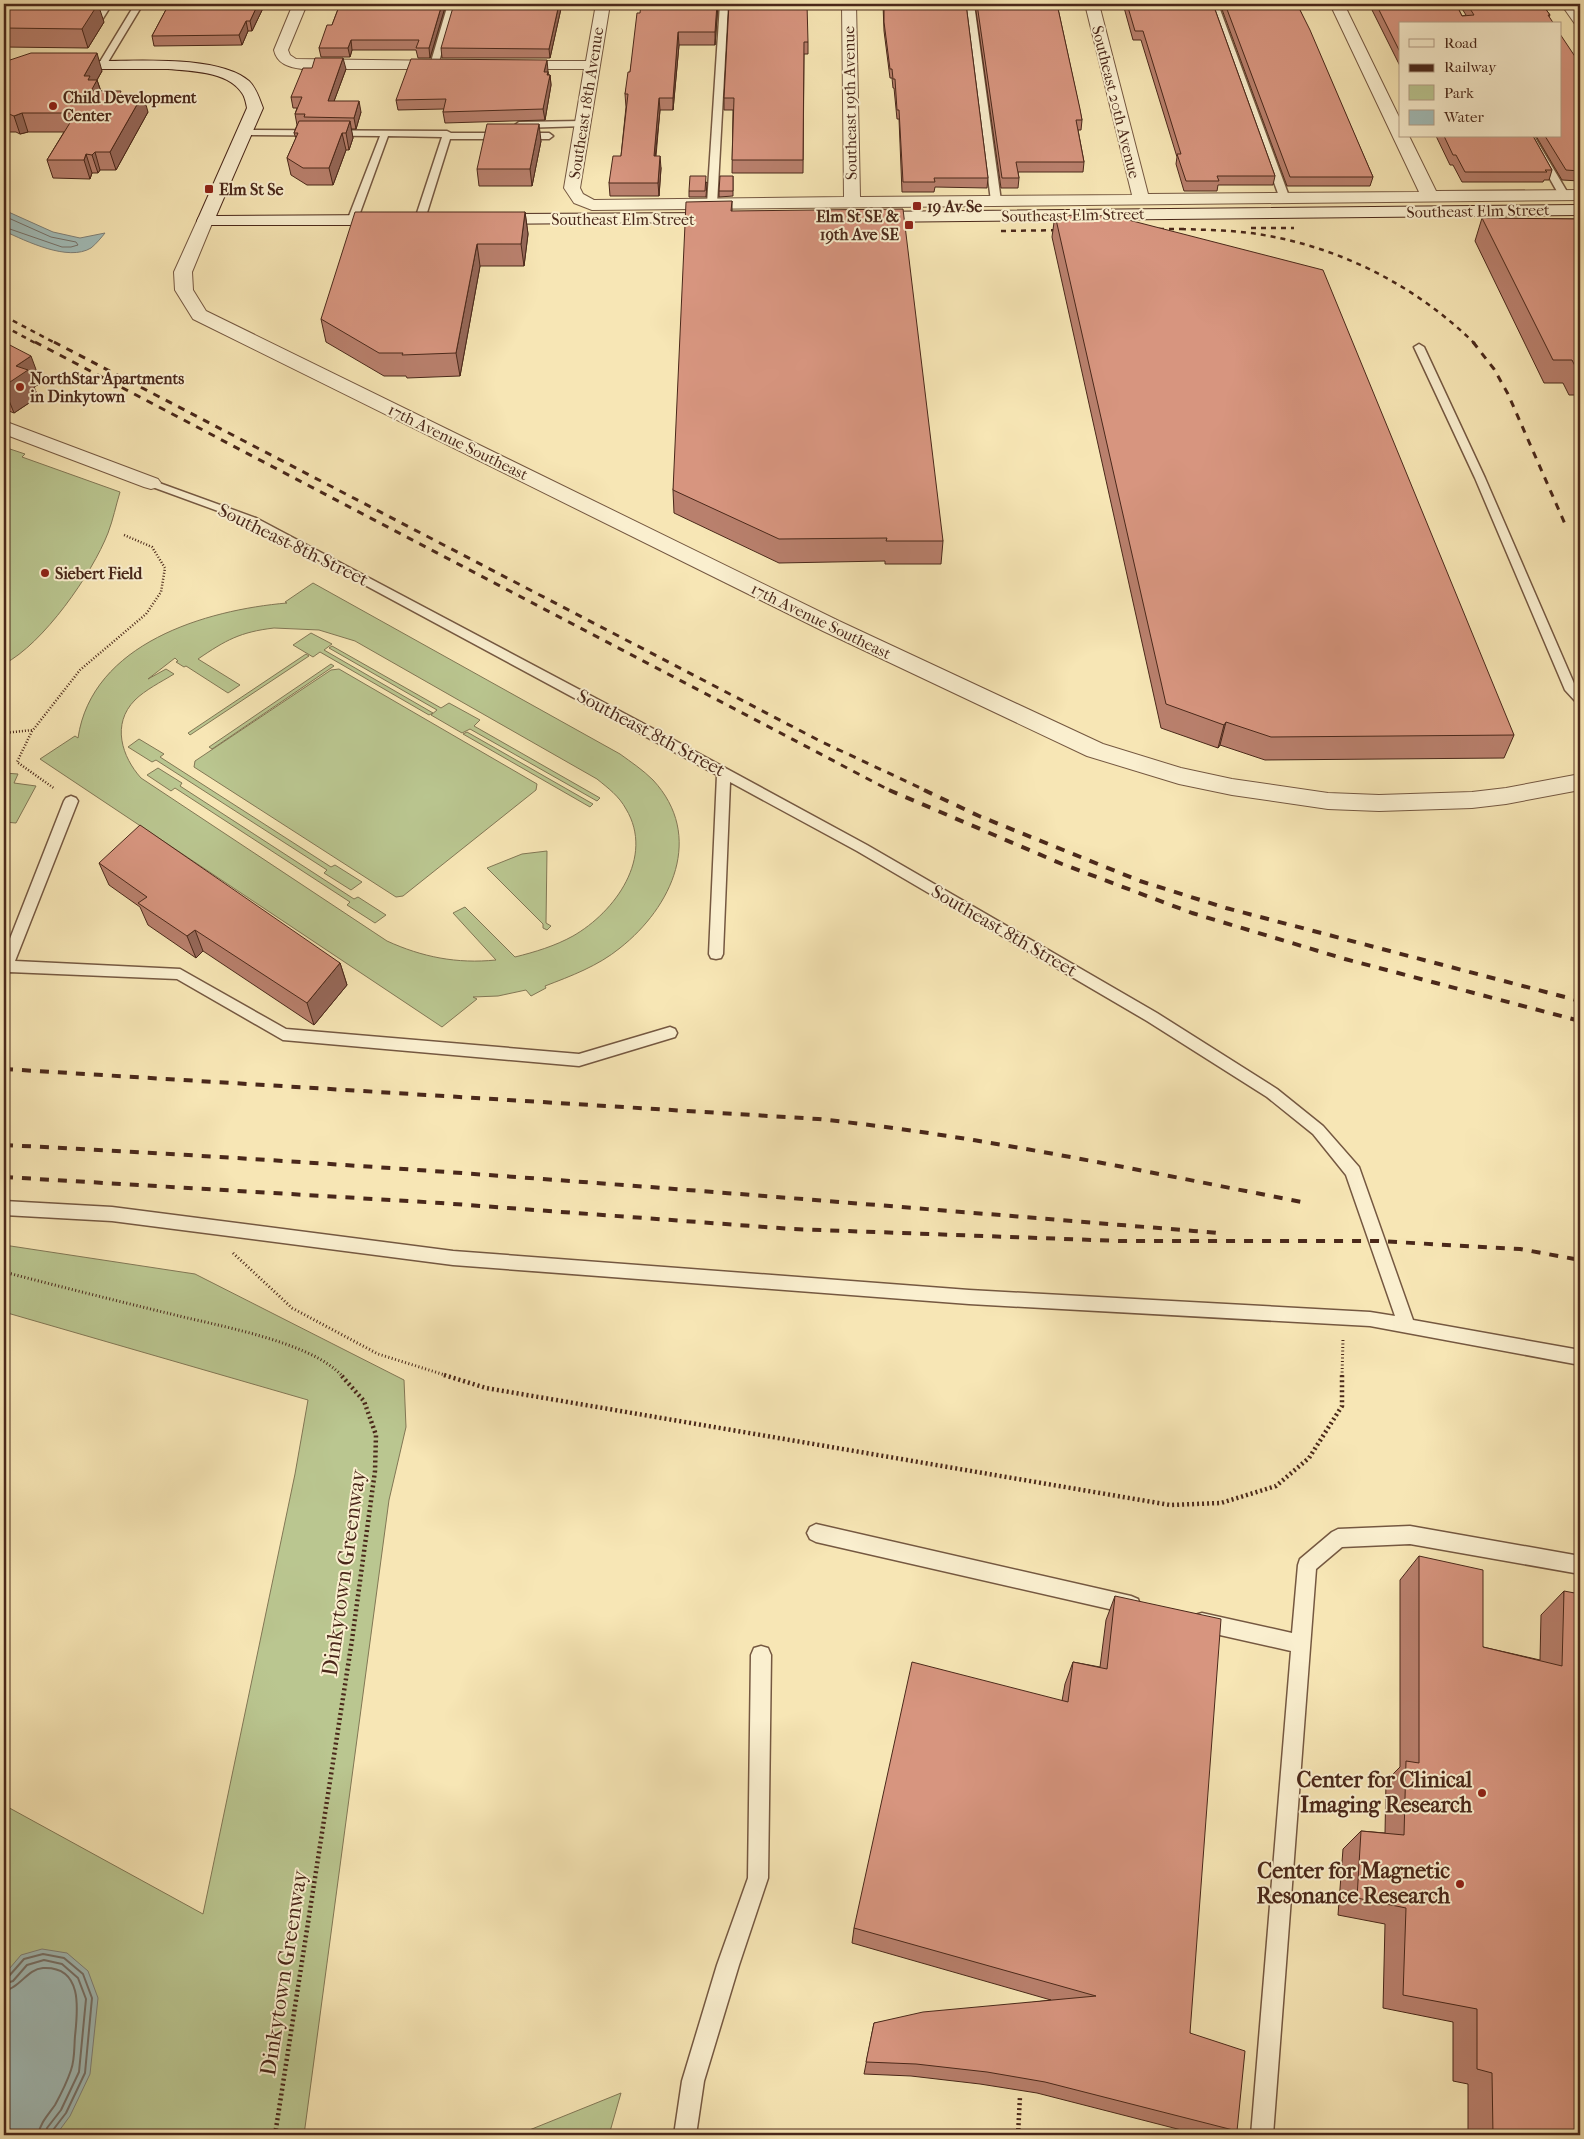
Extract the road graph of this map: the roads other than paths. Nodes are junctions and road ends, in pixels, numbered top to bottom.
1 (108, 4) edge
2 (139, 4) edge
3 (300, 4) edge
4 (452, 4) edge
5 (603, 4) edge
6 (724, 4) edge
7 (849, 4) edge
8 (970, 4) edge
9 (1092, 4) edge
10 (1214, 4) edge
11 (1338, 4) edge
12 (1568, 4) edge
13 (99, 18) edge
14 (1580, 21) edge
15 (4, 65) edge
16 (102, 65) junction
17 (434, 65) junction
18 (463, 65) edge
19 (491, 65) edge
20 (592, 65) junction
21 (583, 124) junction
22 (506, 125) edge
23 (244, 133) junction
24 (385, 134) junction
25 (1399, 134) edge
26 (446, 136) junction
27 (549, 136) dead end
28 (1401, 138) edge
29 (1531, 138) edge
30 (1572, 195) edge
31 (1430, 197) junction
32 (1141, 199) junction
33 (1285, 199) junction
34 (579, 200) joint
35 (996, 201) junction
36 (852, 202) junction
37 (712, 204) junction
38 (1580, 210) edge
39 (420, 219) junction
40 (439, 219) edge
41 (468, 219) edge
42 (205, 221) junction
43 (352, 221) junction
44 (1419, 347) dead end
45 (4, 427) edge
46 (151, 483) joint
47 (1580, 699) edge
48 (724, 773) junction
49 (1580, 782) edge
50 (71, 801) road end
51 (716, 954) dead end
52 (5, 967) edge
53 (670, 1033) dead end
54 (4, 1208) edge
55 (1406, 1324) junction
56 (1580, 1358) edge
57 (816, 1533) dead end
58 (1580, 1566) edge
59 (1146, 1609) edge
60 (1185, 1618) edge
61 (1301, 1644) junction
62 (761, 1655) dead end
63 (685, 2135) edge
64 (1262, 2135) edge

1 - 13 lane
2 - 16 lane
3 - 17 street
4 - 17 lane
5 - 20 street, Southeast 18th Avenue
6 - 37 lane
7 - 36 street, Southeast 19th Avenue
8 - 35 lane
9 - 32 street, Southeast 20th Avenue
10 - 33 lane
11 - 25 street
12 - 14 street
15 - 16 street
16 - 23 street, 17th Avenue Southeast
17 - 18 street
19 - 20 street
20 - 21 street, Southeast 18th Avenue
21 - 22 lane
21 - 34 street, Southeast 18th Avenue
23 - 24 lane
23 - 42 street, 17th Avenue Southeast
24 - 26 lane
24 - 43 lane
26 - 27 lane
26 - 39 lane
28 - 31 street
29 - 30 lane
30 - 31 street, Southeast Elm Street
31 - 33 street, Southeast Elm Street
32 - 33 street, Southeast Elm Street
32 - 35 street, Southeast Elm Street
34 - 37 street, Southeast Elm Street
35 - 36 street, Southeast Elm Street
36 - 37 street, Southeast Elm Street
38 - 41 street, Southeast Elm Street
39 - 40 street
39 - 43 street
42 - 43 street
42 - 49 street, 17th Avenue Southeast
44 - 47 lane
45 - 46 street, Southeast 8th Street
46 - 48 lane, Southeast 8th Street
48 - 51 lane
48 - 55 lane, Southeast 8th Street
50 - 52 lane
52 - 53 lane
54 - 55 lane
55 - 56 lane
57 - 59 lane
58 - 61 lane
60 - 61 lane
61 - 64 lane
62 - 63 lane

